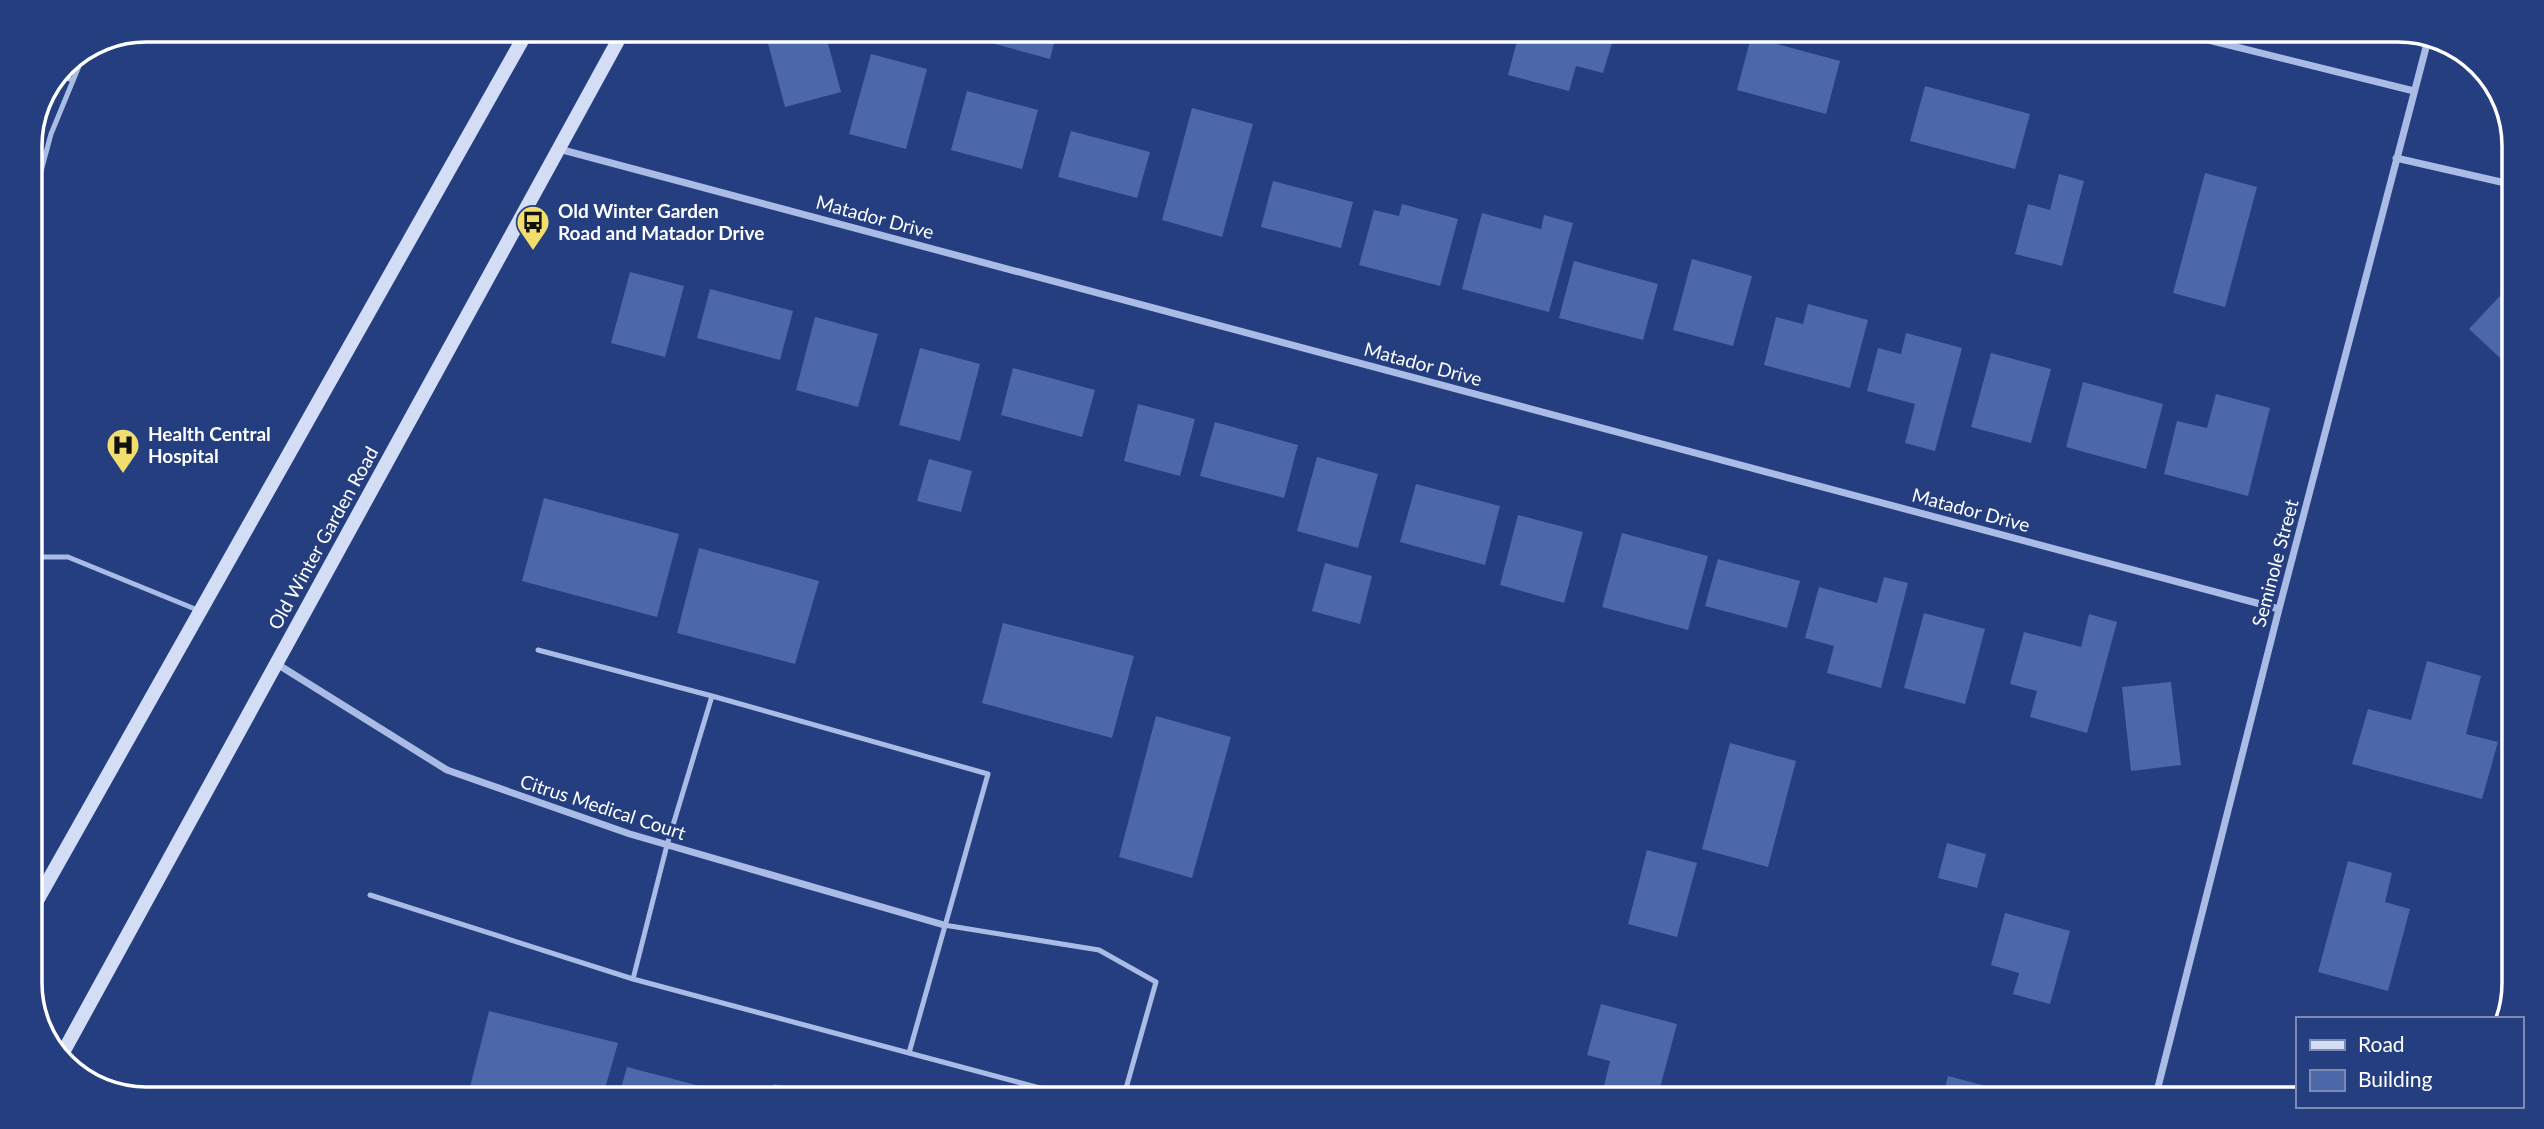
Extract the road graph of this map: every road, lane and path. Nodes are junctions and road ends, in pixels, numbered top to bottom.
1 (521, 42) edge
2 (617, 42) edge
3 (2216, 42) edge
4 (2426, 47) edge
5 (78, 68) edge
6 (68, 78) edge
7 (73, 81) junction
8 (2414, 91) junction
9 (559, 149) junction
10 (2396, 158) junction
11 (42, 167) edge
12 (2502, 182) edge
13 (42, 557) edge
14 (2279, 609) junction
15 (200, 611) junction
16 (538, 650) dead end
17 (276, 664) junction
18 (712, 696) junction
19 (667, 845) junction
20 (42, 892) edge
21 (370, 895) dead end
22 (944, 925) junction
23 (633, 979) junction
24 (66, 1048) edge
25 (909, 1053) junction
26 (1036, 1087) edge
27 (1126, 1087) edge
28 (2158, 1087) edge

1 - 15 main road
2 - 9 main road, Old Winter Garden Road
3 - 8 street
4 - 8 street, Seminole Street
5 - 7 lane
6 - 7 lane
7 - 11 lane
8 - 10 street, Seminole Street
9 - 14 street, Matador Drive
9 - 17 main road, Old Winter Garden Road
10 - 12 street
10 - 14 street, Seminole Street
13 - 15 lane
14 - 28 street, Seminole Street
15 - 20 main road
16 - 18 lane
17 - 19 street, Citrus Medical Court
17 - 24 main road, Old Winter Garden Road
18 - 19 lane
18 - 22 lane
19 - 22 street, Citrus Medical Court
19 - 23 lane
21 - 23 lane
22 - 25 lane
22 - 27 lane
23 - 25 lane
25 - 26 lane

